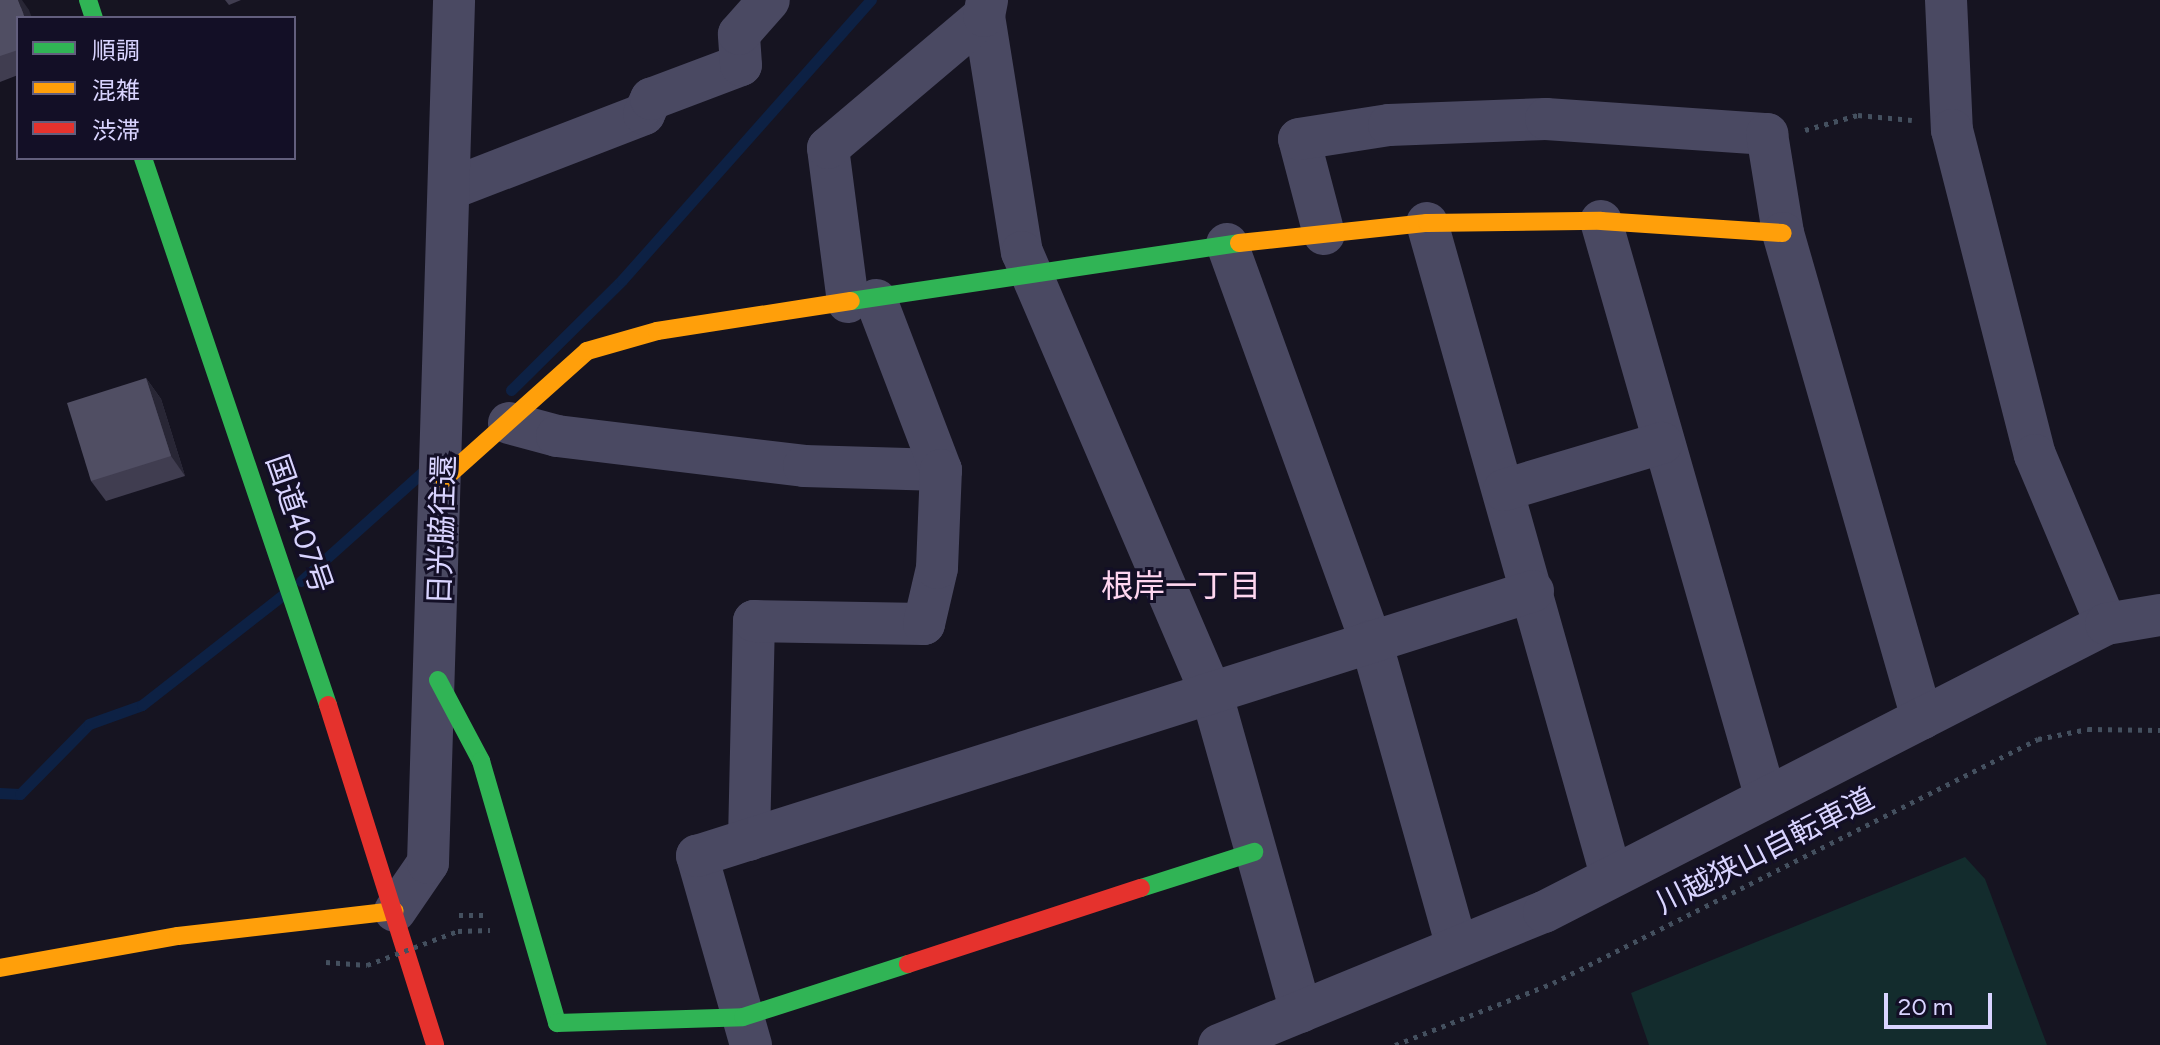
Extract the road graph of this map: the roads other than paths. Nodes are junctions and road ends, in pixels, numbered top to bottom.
1 (454, 0) edge
2 (769, 0) edge
3 (1946, 0) edge
4 (985, 8) edge
5 (144, 160) edge
6 (450, 189) junction
7 (1601, 221) junction
8 (1427, 223) junction
9 (1783, 233) junction
10 (1324, 234) junction
11 (1227, 244) junction
12 (1030, 274) junction
13 (862, 301) junction
14 (509, 423) junction
15 (1662, 443) junction
16 (941, 470) junction
17 (444, 477) junction
18 (1504, 490) junction
19 (1533, 591) junction
20 (2160, 615) edge
21 (2106, 624) junction
22 (1371, 641) junction
23 (438, 680) junction
24 (1212, 695) junction
25 (1922, 718) junction
26 (1765, 795) junction
27 (749, 840) junction
28 (1254, 852) junction
29 (1611, 875) junction
30 (395, 911) junction
31 (1457, 946) junction
32 (0, 968) edge
33 (1301, 1012) junction
34 (747, 1031) edge
35 (435, 1045) edge
36 (1219, 1045) edge

1 - 6 street, 日光脇往還
2 - 6 street
3 - 21 street
4 - 12 street
4 - 13 street
5 - 30 main road, 国道407号
6 - 17 street, 日光脇往還
7 - 8 main road
7 - 9 main road
7 - 15 street
8 - 10 main road
8 - 18 street
9 - 10 street
9 - 25 street
10 - 11 main road
11 - 12 main road
11 - 22 street
12 - 13 main road
12 - 24 street
13 - 14 main road
13 - 16 street
14 - 16 street
14 - 17 main road
15 - 18 street
15 - 26 street
16 - 27 street
17 - 23 street, 日光脇往還
18 - 19 street
19 - 22 street
19 - 29 street
20 - 21 street
21 - 25 street
22 - 24 street
22 - 31 street
23 - 30 street, 日光脇往還
23 - 34 main road
24 - 27 street
24 - 28 street
25 - 26 street
26 - 29 street
27 - 34 street
28 - 33 street
28 - 34 main road
29 - 31 street
30 - 32 main road
30 - 35 main road
31 - 33 street
33 - 36 street

